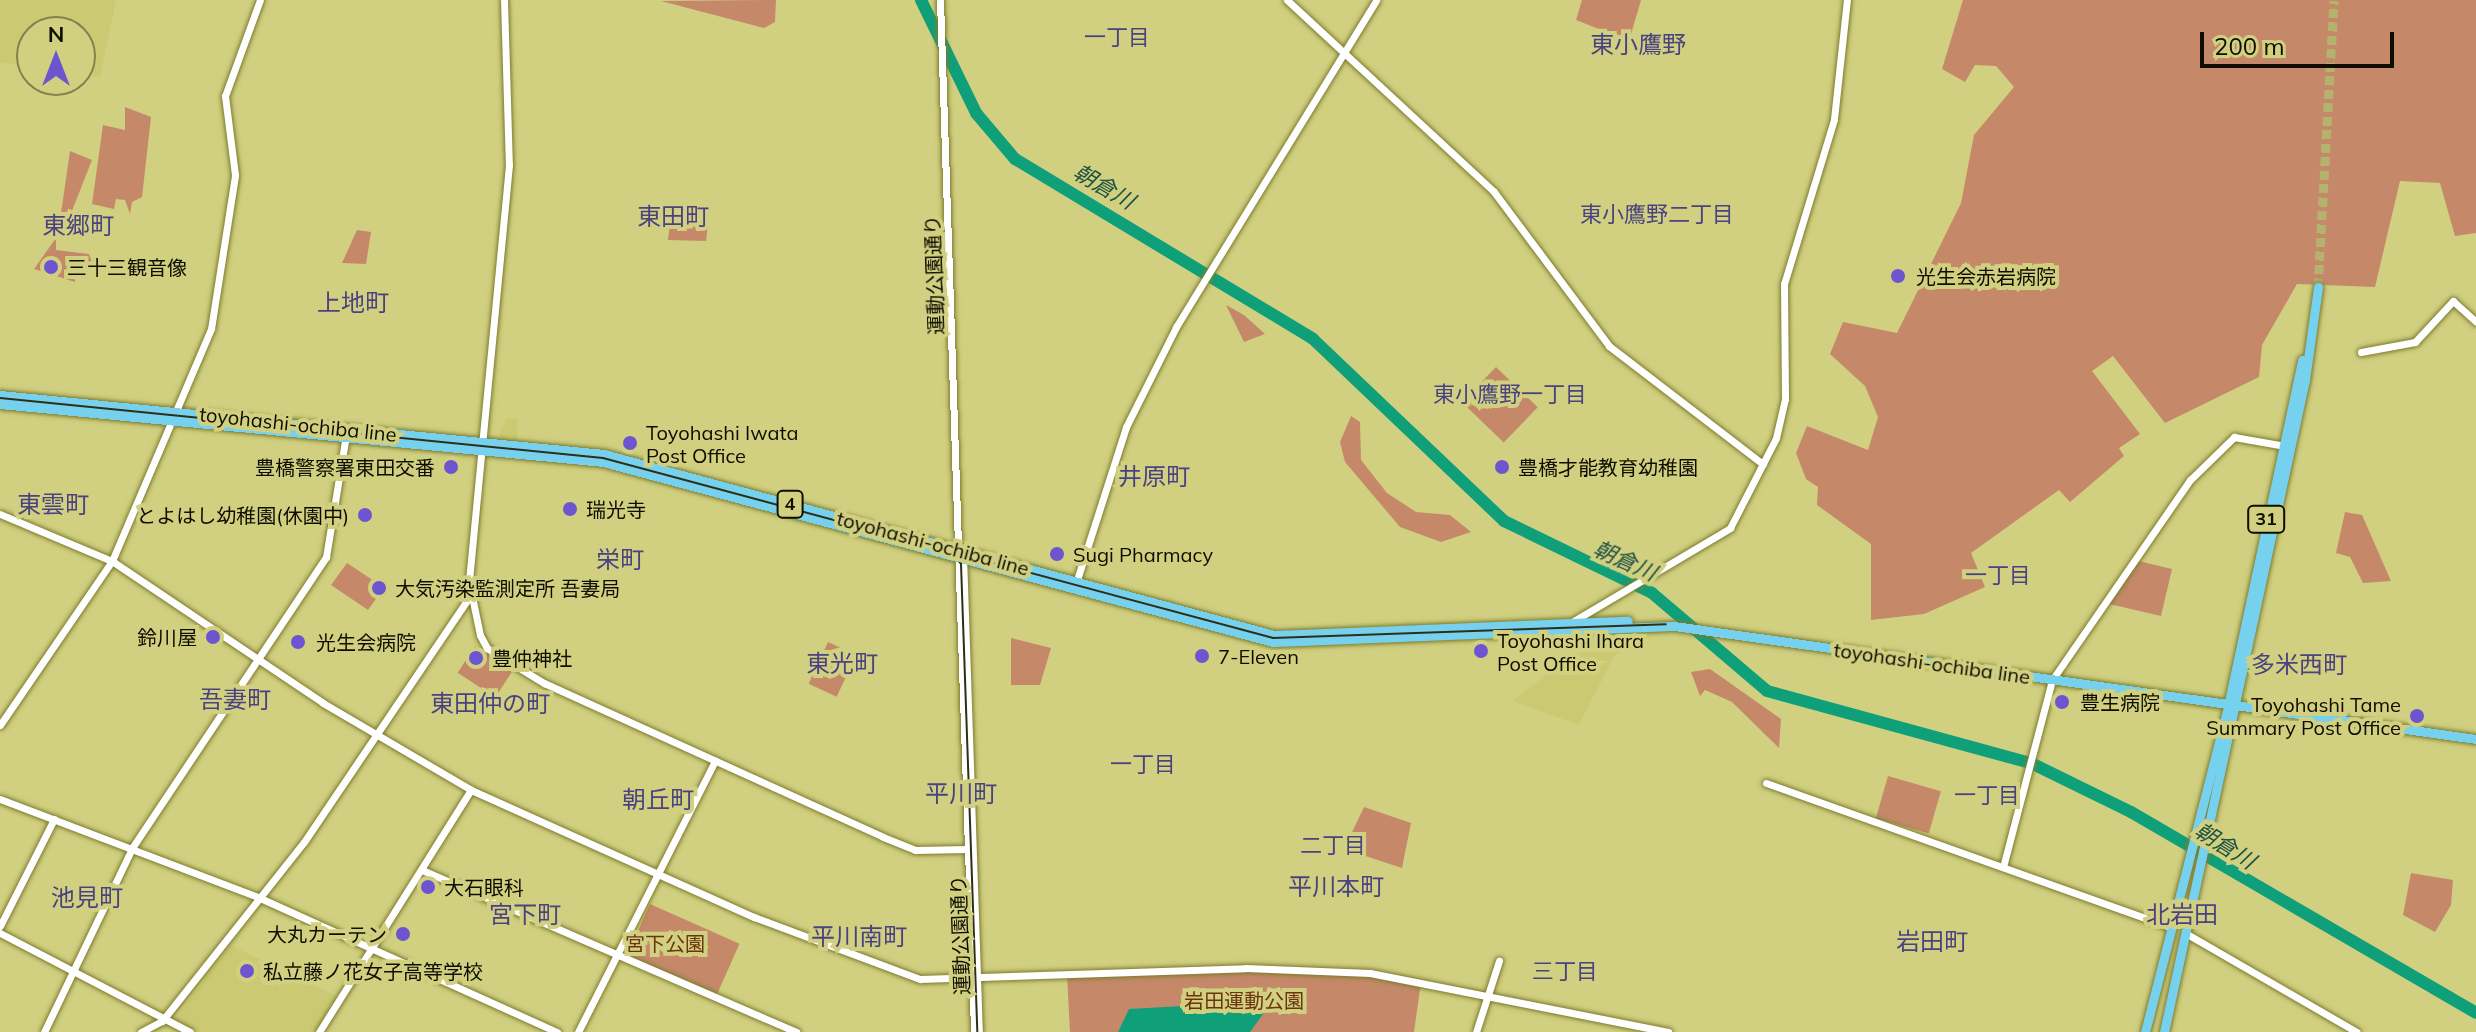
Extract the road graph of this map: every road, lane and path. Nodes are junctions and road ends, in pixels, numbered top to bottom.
1 (260, 0) edge
2 (504, 0) edge
3 (1287, 0) edge
4 (1376, 0) edge
5 (1847, 0) edge
6 (940, 4) edge
7 (1342, 51) junction
8 (2318, 287) tunnel mouth
9 (2476, 322) edge
10 (2361, 352) dead end
11 (0, 395) edge
12 (0, 404) edge
13 (175, 417) junction
14 (346, 433) junction
15 (483, 447) junction
16 (2287, 447) junction
17 (1763, 464) junction
18 (0, 514) edge
19 (961, 555) junction
20 (112, 561) junction
21 (1075, 585) junction
22 (469, 597) junction
23 (1572, 622) junction
24 (1674, 626) junction
25 (259, 658) junction
26 (2052, 680) junction
27 (2232, 707) junction
28 (0, 725) edge
29 (376, 735) junction
30 (2476, 739) edge
31 (715, 761) junction
32 (1766, 783) dead end
33 (471, 790) junction
34 (0, 799) edge
35 (54, 819) junction
36 (132, 848) junction
37 (968, 849) junction
38 (2003, 867) junction
39 (422, 870) junction
40 (658, 874) junction
41 (260, 898) junction
42 (0, 926) edge
43 (2170, 927) junction
44 (0, 933) edge
45 (2187, 934) junction
46 (374, 951) junction
47 (616, 957) junction
48 (1499, 961) dead end
49 (74, 972) junction
50 (975, 978) junction
51 (1489, 995) junction
52 (164, 1018) junction
53 (44, 1032) edge
54 (141, 1032) edge
55 (190, 1032) edge
56 (319, 1032) edge
57 (557, 1032) edge
58 (578, 1032) edge
59 (797, 1032) edge
60 (977, 1032) edge
61 (1476, 1032) edge
62 (1668, 1032) edge
63 (2145, 1032) edge
64 (2164, 1032) edge
65 (2357, 1032) edge

1 - 13 street
2 - 15 street
3 - 7 street
4 - 7 street
5 - 17 street
6 - 19 street, 運動公園通り
7 - 17 street
7 - 21 street
8 - 16 main road, 31
9 - 10 street
11 - 13 main road, toyohashi-ochiba line / 4
12 - 13 main road, toyohashi-ochiba line / 4
13 - 14 main road, toyohashi-ochiba line / 4
13 - 20 street
14 - 15 main road, toyohashi-ochiba line / 4
14 - 25 street
15 - 19 main road, toyohashi-ochiba line / 4
15 - 22 street
16 - 26 street
16 - 27 main road, 31
17 - 23 street
18 - 20 street
19 - 21 main road, toyohashi-ochiba line / 4
19 - 37 street, 運動公園通り
19 - 50 street, 運動公園通り
20 - 25 street
20 - 28 street
21 - 23 main road, toyohashi-ochiba line / 4
21 - 24 main road, toyohashi-ochiba line / 4
22 - 29 street
22 - 31 street
23 - 24 main road, toyohashi-ochiba line / 4
24 - 26 main road, toyohashi-ochiba line / 4
25 - 29 street
25 - 36 street
26 - 27 main road, toyohashi-ochiba line / 4
26 - 38 street
27 - 30 main road, toyohashi-ochiba line / 4
27 - 43 main road, 31
27 - 45 main road, 31
29 - 33 street
29 - 41 street
31 - 37 street
31 - 40 street
32 - 38 street
33 - 39 street
33 - 40 street
34 - 35 street
35 - 36 street
35 - 42 street
36 - 41 street
36 - 49 street
37 - 50 street, 運動公園通り
38 - 43 street
39 - 46 street
39 - 47 street
40 - 47 street
40 - 50 street
41 - 46 street
41 - 52 street
43 - 63 main road, 31
44 - 49 street
45 - 64 main road, 31
45 - 65 street
46 - 56 street
46 - 57 street
47 - 58 street
47 - 59 street
48 - 51 street
49 - 52 street
49 - 53 street
50 - 51 street
50 - 60 street, 運動公園通り
51 - 61 street
51 - 62 street
52 - 54 street
52 - 55 street

